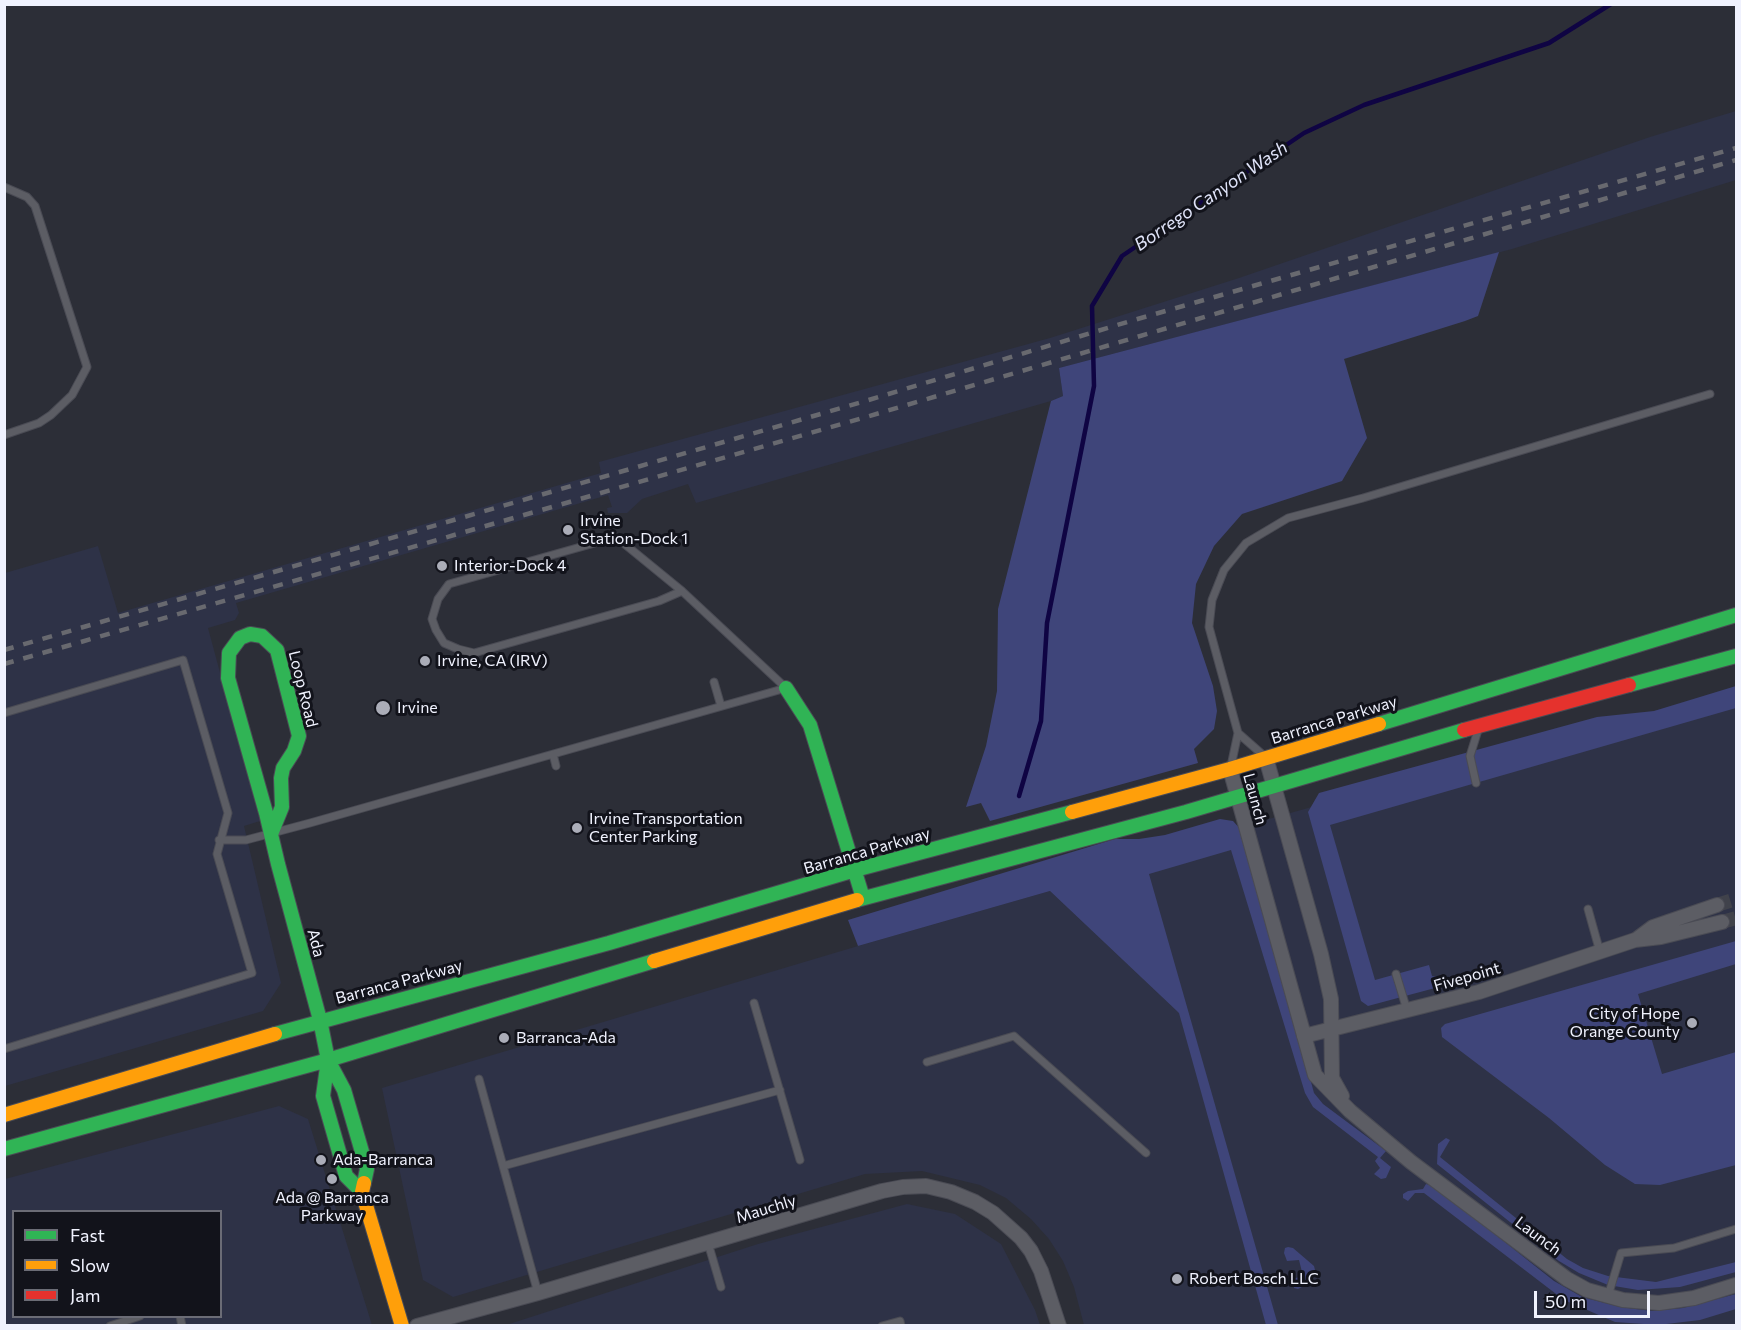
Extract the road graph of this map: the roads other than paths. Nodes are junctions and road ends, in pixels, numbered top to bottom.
1 (4, 187) edge
2 (1710, 394) dead end
3 (4, 435) edge
4 (681, 591) junction
5 (1737, 615) edge
6 (1737, 656) edge
7 (714, 682) dead end
8 (786, 688) junction
9 (721, 706) junction
10 (4, 713) edge
11 (1479, 727) junction
12 (1238, 733) junction
13 (553, 754) junction
14 (1266, 758) junction
15 (556, 766) dead end
16 (1230, 769) junction
17 (1476, 783) dead end
18 (1273, 786) junction
19 (1237, 797) junction
20 (271, 834) junction
21 (219, 840) junction
22 (855, 870) junction
23 (863, 898) junction
24 (1717, 905) tunnel mouth
25 (1588, 909) dead end
26 (1722, 922) tunnel mouth
27 (1635, 940) junction
28 (1600, 952) junction
29 (1396, 974) dead end
30 (754, 1003) dead end
31 (1407, 1010) junction
32 (320, 1020) junction
33 (1331, 1029) junction
34 (1304, 1036) junction
35 (4, 1049) edge
36 (328, 1060) junction
37 (927, 1062) dead end
38 (479, 1079) dead end
39 (780, 1090) junction
40 (1350, 1111) junction
41 (4, 1115) edge
42 (4, 1149) edge
43 (1146, 1153) dead end
44 (800, 1160) dead end
45 (503, 1166) junction
46 (362, 1192) junction
47 (1737, 1229) edge
48 (708, 1243) junction
49 (1737, 1285) edge
50 (721, 1287) dead end
51 (538, 1293) junction
52 (1608, 1296) junction
53 (137, 1318) edge
54 (110, 1326) edge
55 (402, 1326) edge
56 (417, 1326) edge
57 (882, 1326) edge
58 (901, 1326) edge
59 (1059, 1326) edge

1 - 3 lane
2 - 12 lane
4 - 4 lane
4 - 8 lane
5 - 14 main road, Barranca Parkway
6 - 11 main road
7 - 9 lane
8 - 9 lane
8 - 22 main road
9 - 13 lane
10 - 21 lane
11 - 17 lane
11 - 18 main road
12 - 14 lane, Launch
12 - 16 lane, Launch
13 - 15 lane
13 - 20 lane
14 - 16 main road, Barranca Parkway
14 - 18 street, Launch
16 - 19 street, Launch
16 - 22 main road, Barranca Parkway
18 - 19 main road
18 - 33 street, Launch
19 - 23 main road
19 - 34 street, Launch
20 - 20 main road, Loop Road
20 - 21 lane
20 - 32 main road, Ada
21 - 35 lane
22 - 23 main road
22 - 32 main road, Barranca Parkway
23 - 36 main road
24 - 27 street, Fivepoint
25 - 28 lane
26 - 27 street, Fivepoint
27 - 28 street, Fivepoint
28 - 31 street, Fivepoint
29 - 31 lane
30 - 39 lane
31 - 33 street, Fivepoint
32 - 36 main road, Ada
32 - 41 main road, Barranca Parkway
33 - 34 street, Fivepoint
33 - 40 street, Launch
34 - 40 street, Launch
36 - 42 main road
36 - 46 main road, Ada
36 - 46 main road, Ada
37 - 43 lane
38 - 45 lane
39 - 44 lane
39 - 45 lane
40 - 52 street, Launch
45 - 51 lane
46 - 55 main road, Ada
47 - 52 lane
48 - 50 lane
48 - 51 street, Mauchly
48 - 59 street, Mauchly
49 - 52 street, Launch
51 - 56 street, Mauchly
53 - 54 lane
57 - 58 lane

